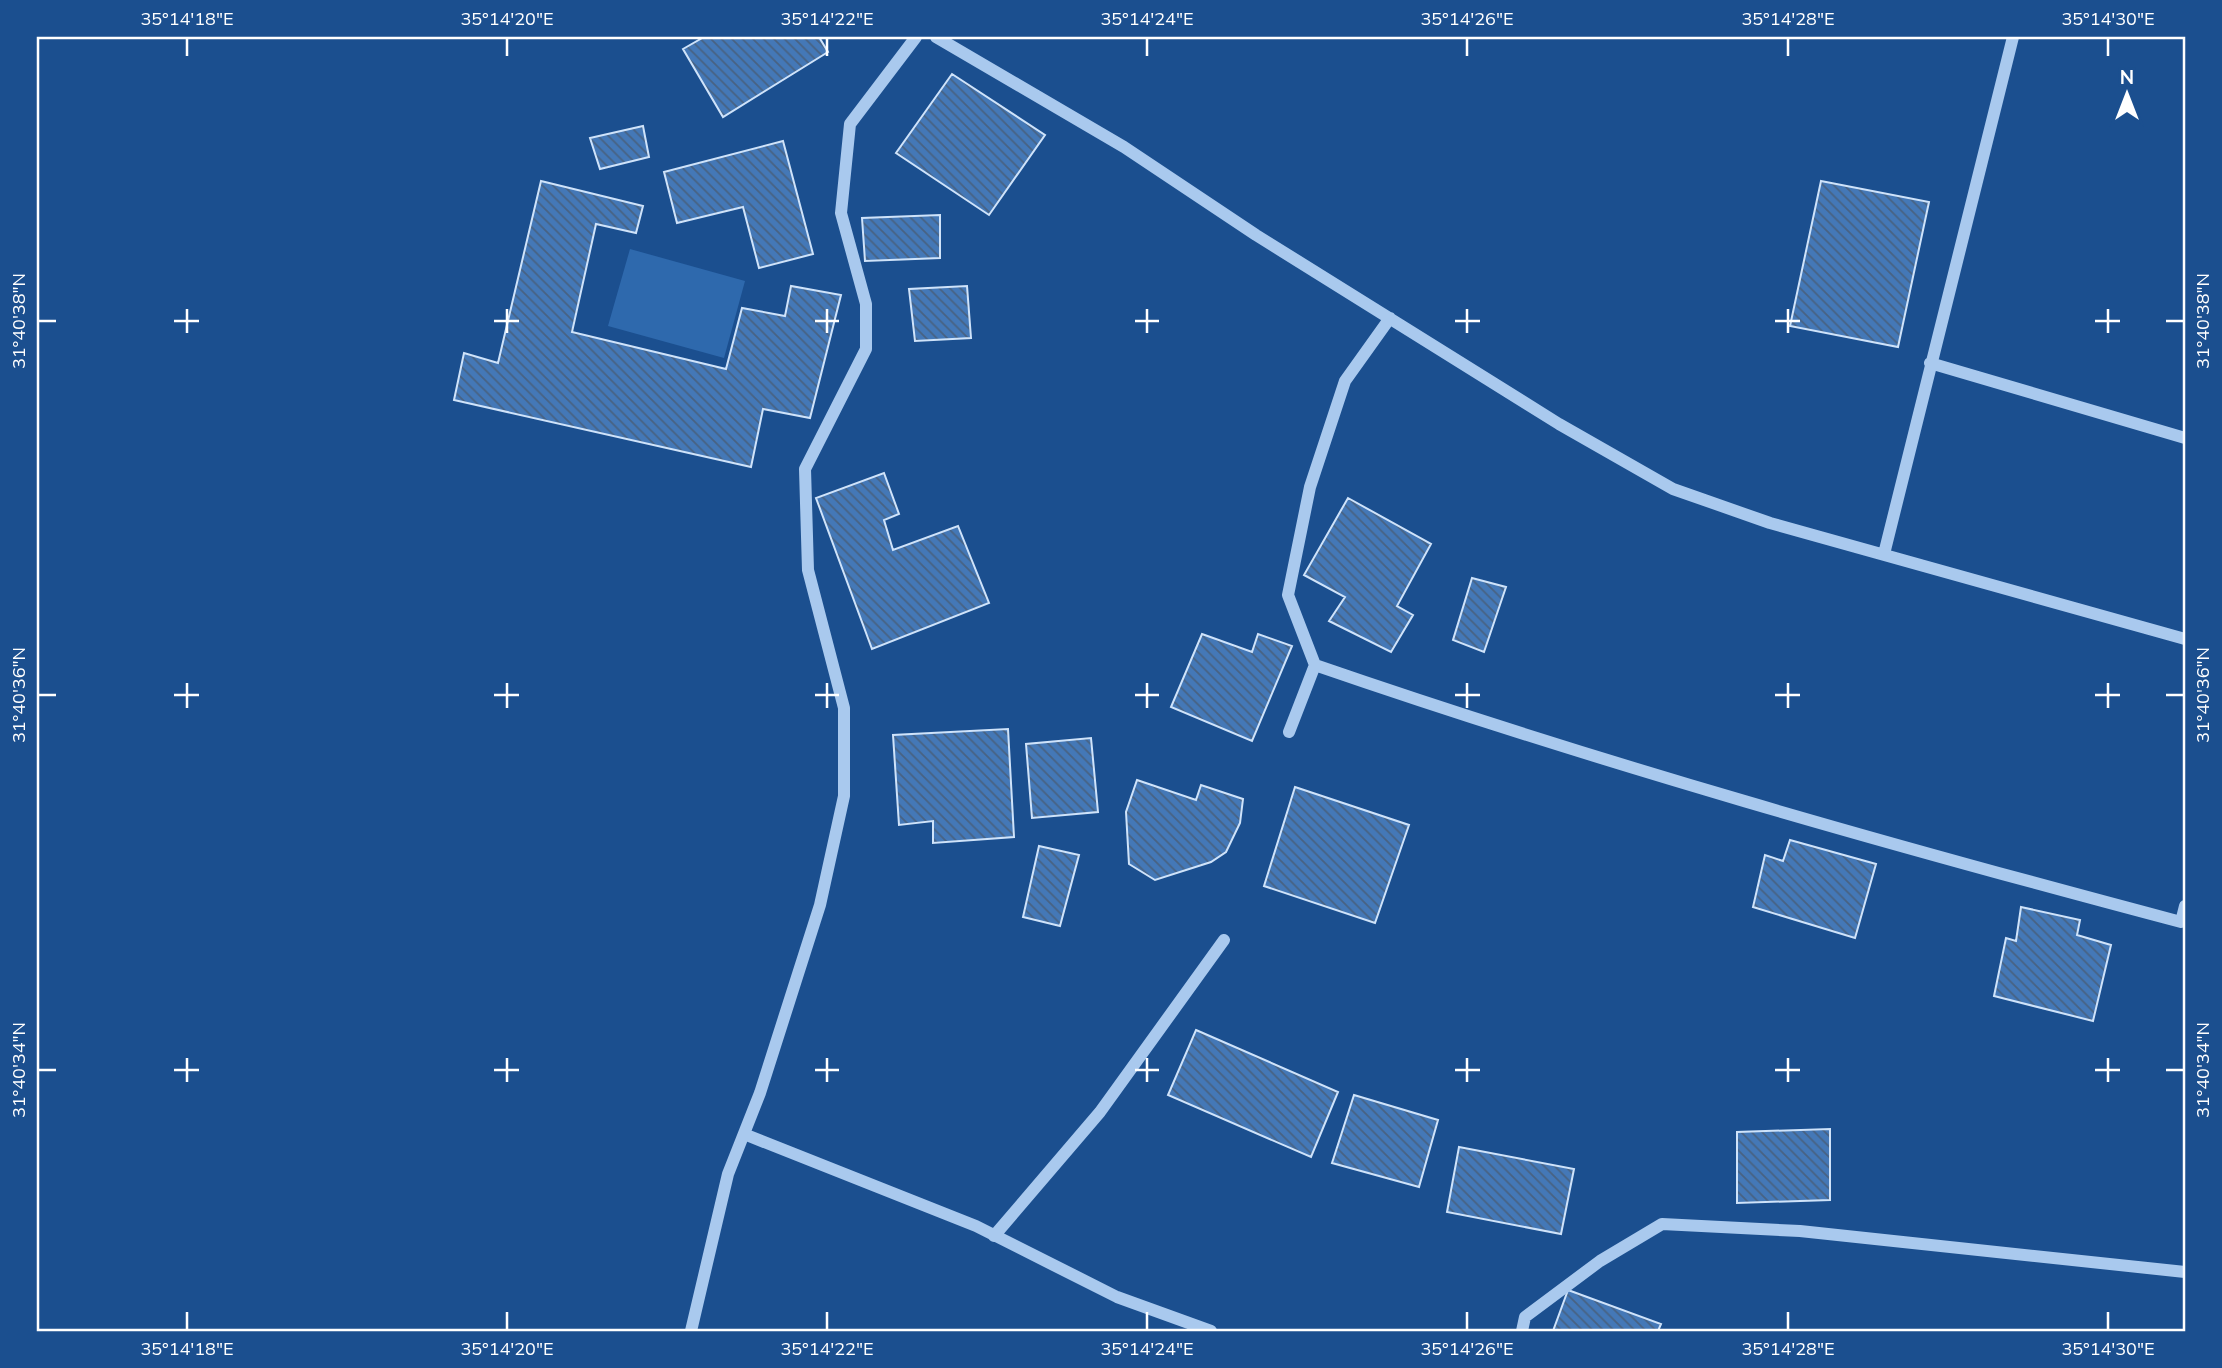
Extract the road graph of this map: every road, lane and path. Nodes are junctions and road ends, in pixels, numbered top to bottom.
1 (916, 37) edge
2 (936, 37) edge
3 (2013, 37) edge
4 (1390, 318) junction
5 (1930, 363) junction
6 (2185, 438) edge
7 (1884, 554) junction
8 (2185, 639) edge
9 (1315, 665) junction
10 (1290, 732) dead end
11 (2185, 906) edge
12 (1224, 940) dead end
13 (744, 1134) junction
14 (994, 1236) junction
15 (2185, 1272) edge
16 (691, 1331) edge
17 (1211, 1331) edge
18 (1522, 1331) edge

1 - 13 street
2 - 4 street
3 - 5 street
4 - 7 street
4 - 9 street
5 - 6 street
5 - 7 street
7 - 8 street
9 - 10 street
9 - 11 street
12 - 14 street
13 - 14 street
13 - 16 street
14 - 17 street
15 - 18 street

